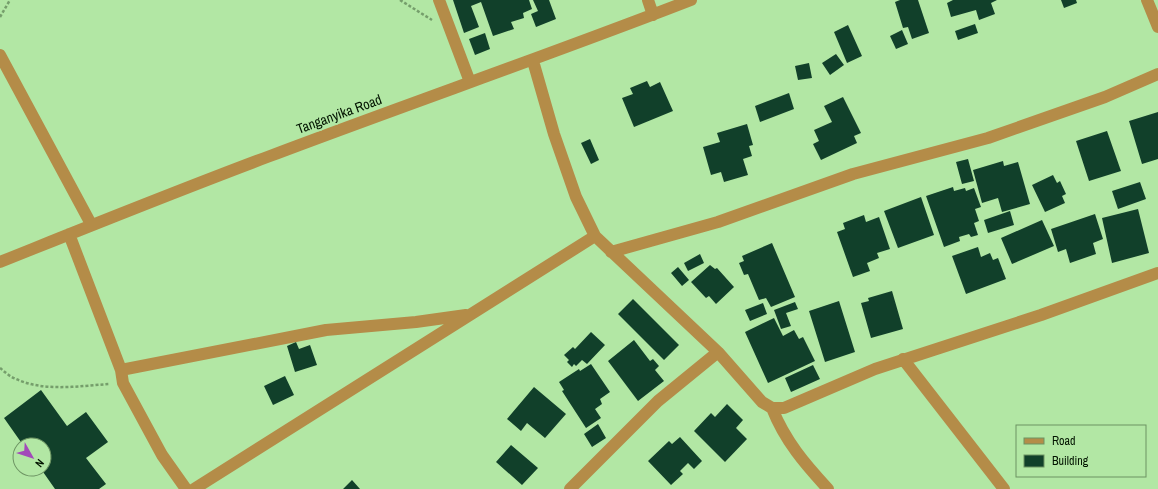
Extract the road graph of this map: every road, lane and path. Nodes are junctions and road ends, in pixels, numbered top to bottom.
1 (10, 0) edge
2 (400, 0) edge
3 (439, 0) edge
4 (648, 0) edge
5 (691, 0) edge
6 (1147, 0) edge
7 (653, 15) junction
8 (0, 18) edge
9 (1158, 27) edge
10 (450, 29) junction
11 (0, 54) edge
12 (533, 60) junction
13 (1158, 74) edge
14 (470, 82) junction
15 (91, 224) junction
16 (69, 234) junction
17 (595, 236) junction
18 (611, 252) junction
19 (0, 262) edge
20 (1158, 273) edge
21 (471, 314) junction
22 (718, 352) junction
23 (903, 359) junction
24 (0, 368) edge
25 (121, 370) junction
26 (124, 383) junction
27 (772, 408) junction
28 (821, 486) edge
29 (186, 489) edge
30 (194, 489) edge
31 (570, 489) edge
32 (1004, 489) edge

1 - 8 path
2 - 10 path
3 - 10 street
4 - 7 street
5 - 7 street, Tanganyika Road
6 - 9 street
7 - 12 street, Tanganyika Road
10 - 14 street
11 - 15 street
12 - 14 street, Tanganyika Road
12 - 17 street
13 - 18 street
14 - 15 street, Tanganyika Road
15 - 16 street, Tanganyika Road
16 - 19 street, Tanganyika Road
16 - 25 street
17 - 18 street
17 - 21 street
18 - 22 street
20 - 23 street
21 - 25 street
21 - 30 street
22 - 27 street
22 - 31 street
23 - 27 street
23 - 32 street
24 - 26 path
25 - 26 street
26 - 29 street
27 - 28 street

